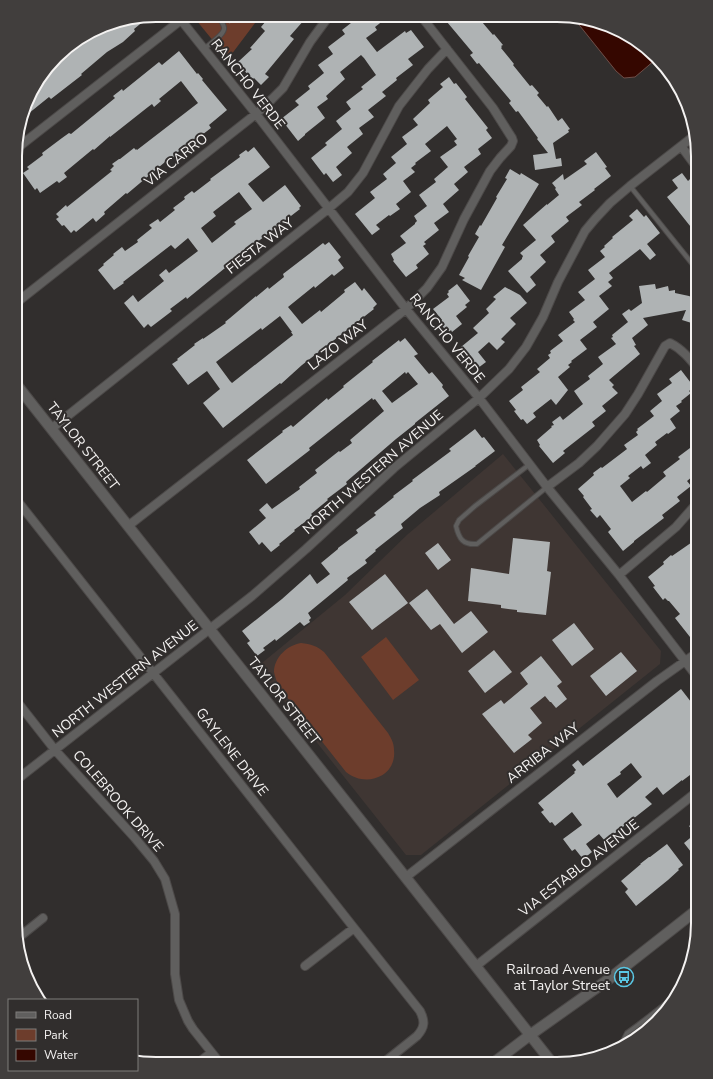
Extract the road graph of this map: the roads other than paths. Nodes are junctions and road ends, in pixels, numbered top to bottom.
1 (174, 22) edge
2 (182, 22) edge
3 (221, 22) edge
4 (325, 22) edge
5 (426, 22) edge
6 (204, 49) junction
7 (447, 49) junction
8 (256, 114) junction
9 (690, 139) edge
10 (23, 144) edge
11 (680, 146) junction
12 (691, 159) edge
13 (630, 186) junction
14 (328, 209) junction
15 (691, 262) edge
16 (22, 298) edge
17 (406, 309) junction
18 (691, 359) edge
19 (22, 392) edge
20 (479, 398) junction
21 (51, 429) junction
22 (530, 464) junction
23 (548, 487) junction
24 (22, 507) edge
25 (691, 510) edge
26 (128, 526) junction
27 (619, 575) junction
28 (209, 629) junction
29 (691, 656) edge
30 (684, 661) junction
31 (691, 670) edge
32 (154, 673) junction
33 (22, 708) edge
34 (55, 750) junction
35 (22, 776) edge
36 (691, 797) edge
37 (406, 877) junction
38 (691, 915) edge
39 (43, 918) dead end
40 (354, 928) junction
41 (23, 934) edge
42 (305, 966) dead end
43 (476, 966) junction
44 (662, 1006) edge
45 (530, 1035) junction
46 (624, 1039) edge
47 (211, 1053) junction
48 (206, 1057) edge
49 (215, 1057) edge
50 (391, 1057) edge
51 (501, 1057) edge
52 (547, 1057) edge

1 - 10 street
2 - 6 street, RANCHO VERDE
3 - 6 lane
4 - 8 street, VIA CARRO
5 - 7 street
6 - 8 street, RANCHO VERDE
7 - 14 street, FIESTA WAY
7 - 17 street, LAZO WAY
8 - 14 street, RANCHO VERDE
8 - 16 street, VIA CARRO
9 - 11 street, NORTH WESTERN AVENUE
11 - 12 street
11 - 13 street, NORTH WESTERN AVENUE
13 - 15 lane
13 - 20 street, NORTH WESTERN AVENUE
14 - 17 street, RANCHO VERDE
14 - 21 street, FIESTA WAY
17 - 20 street, RANCHO VERDE
17 - 26 street, LAZO WAY
18 - 23 street
19 - 21 street, TAYLOR STREET
20 - 22 street, RANCHO VERDE
20 - 28 street, NORTH WESTERN AVENUE
21 - 26 street, TAYLOR STREET
22 - 23 street, RANCHO VERDE
22 - 23 lane
23 - 27 street, RANCHO VERDE
24 - 32 street, GAYLENE DRIVE
25 - 27 street
26 - 28 street, TAYLOR STREET
27 - 30 street, RANCHO VERDE
28 - 32 street, NORTH WESTERN AVENUE
28 - 37 street, TAYLOR STREET
29 - 30 street, ARRIBA WAY
30 - 31 street, RANCHO VERDE
30 - 37 street, ARRIBA WAY
32 - 34 street, NORTH WESTERN AVENUE
32 - 40 street, GAYLENE DRIVE
33 - 34 street, COLEBROOK DRIVE
34 - 35 street, NORTH WESTERN AVENUE
34 - 47 street, COLEBROOK DRIVE
36 - 43 street, VIA ESTABLO AVENUE
37 - 43 street, TAYLOR STREET
38 - 45 street
39 - 41 street
40 - 42 street
40 - 50 street, GAYLENE DRIVE
43 - 45 street, TAYLOR STREET
44 - 46 lane
45 - 51 street
45 - 52 street, TAYLOR STREET
47 - 48 street
47 - 49 street, COLEBROOK DRIVE

